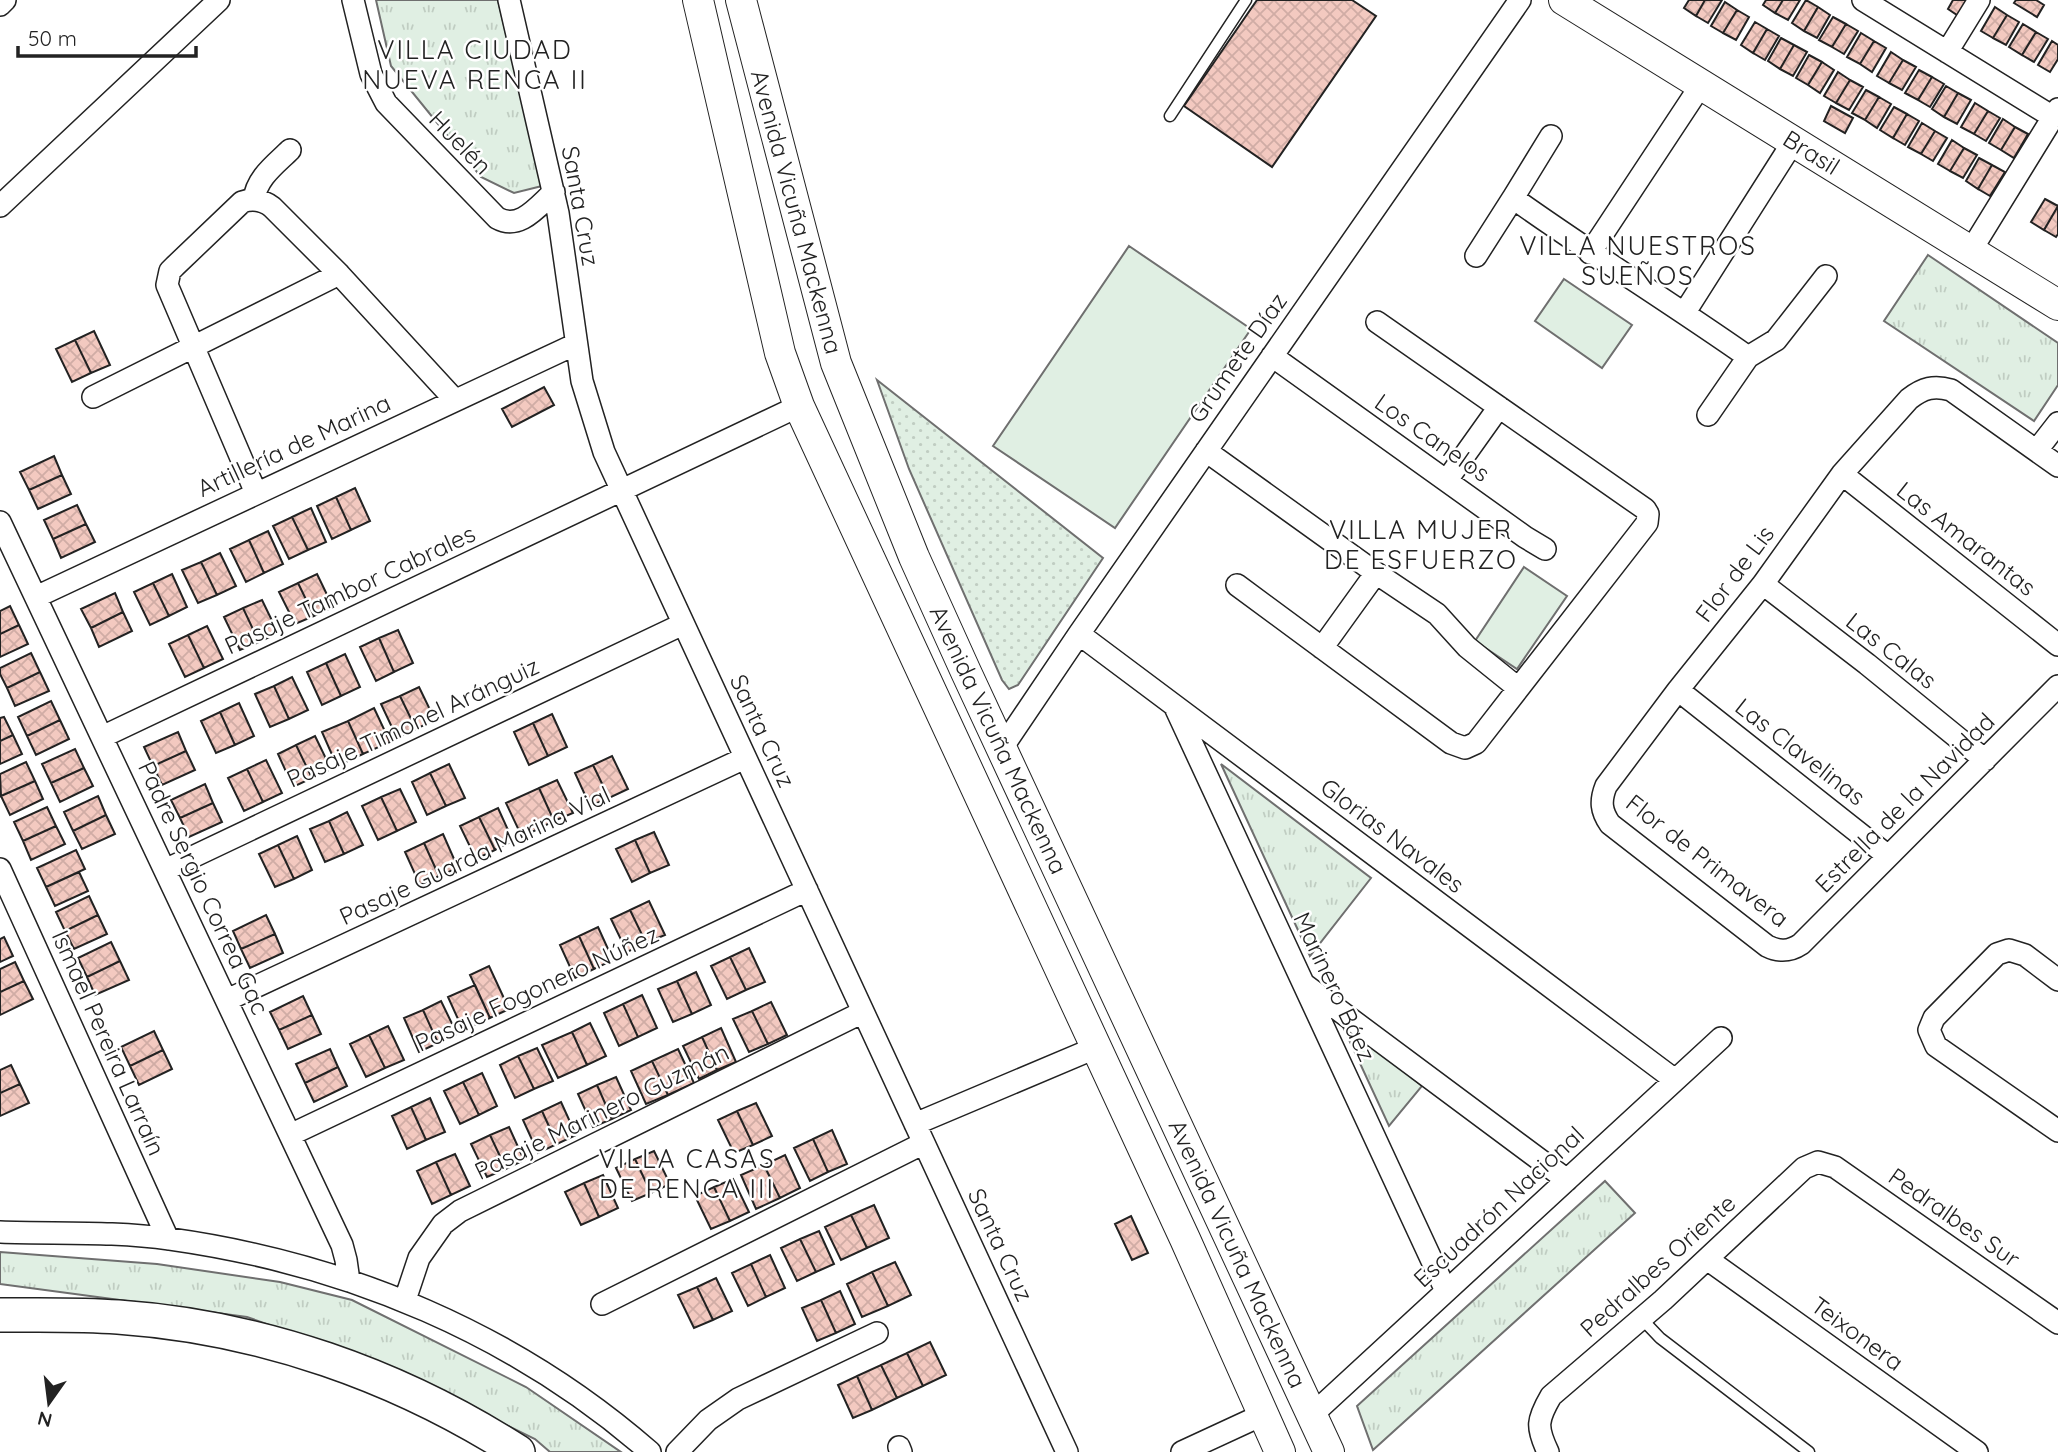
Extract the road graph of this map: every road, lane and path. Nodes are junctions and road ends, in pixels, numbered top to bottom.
1 (5, 0) edge
2 (219, 0) edge
3 (354, 0) edge
4 (509, 0) edge
5 (698, 0) edge
6 (741, 0) edge
7 (1247, 0) edge
8 (1520, 0) edge
9 (1564, 0) edge
10 (1863, 0) edge
11 (1979, 0) edge
12 (0, 5) edge
13 (1947, 51) junction
14 (1702, 85) junction
15 (2056, 113) edge
16 (1170, 116) dead end
17 (1551, 136) dead end
18 (1793, 142) junction
19 (290, 150) dead end
20 (554, 192) junction
21 (1513, 198) junction
22 (254, 200) junction
23 (0, 206) edge
24 (1970, 252) junction
25 (1590, 253) junction
26 (1476, 256) dead end
27 (339, 274) junction
28 (1826, 276) dead end
29 (2058, 305) edge
30 (1685, 313) junction
31 (1377, 322) dead end
32 (576, 344) junction
33 (193, 348) junction
34 (1272, 356) junction
35 (1748, 357) junction
36 (93, 397) dead end
37 (454, 400) junction
38 (799, 406) junction
39 (1499, 407) junction
40 (1708, 415) dead end
41 (2058, 423) edge
42 (1206, 450) junction
43 (2037, 450) junction
44 (2058, 466) edge
45 (1842, 474) junction
46 (1447, 480) junction
47 (621, 490) junction
48 (256, 493) junction
49 (0, 522) edge
50 (1545, 549) dead end
51 (1376, 573) junction
52 (1763, 584) junction
53 (1237, 585) dead end
54 (36, 597) junction
55 (683, 624) junction
56 (1079, 634) junction
57 (2058, 645) edge
58 (1322, 648) junction
59 (2058, 686) edge
60 (1518, 688) junction
61 (1678, 690) junction
62 (1174, 705) junction
63 (102, 737) junction
64 (1002, 748) junction
65 (745, 758) junction
66 (1986, 760) junction
67 (1601, 806) joint
68 (1888, 856) junction
69 (0, 869) edge
70 (165, 870) junction
71 (807, 890) junction
72 (1786, 951) joint
73 (2058, 980) edge
74 (1303, 983) junction
75 (227, 1000) junction
76 (863, 1012) junction
77 (1721, 1038) dead end
78 (1095, 1048) junction
79 (1675, 1080) junction
80 (2058, 1131) edge
81 (920, 1134) junction
82 (290, 1135) junction
83 (1818, 1162) joint
84 (1567, 1180) junction
85 (1223, 1224) junction
86 (3, 1226) edge
87 (168, 1239) junction
88 (1185, 1239) junction
89 (1707, 1259) junction
90 (349, 1281) junction
91 (1447, 1291) junction
92 (405, 1300) junction
93 (602, 1304) dead end
94 (0, 1315) edge
95 (1642, 1318) junction
96 (2058, 1323) edge
97 (877, 1333) dead end
98 (1312, 1414) junction
99 (1262, 1415) junction
100 (518, 1452) edge
101 (650, 1452) edge
102 (677, 1452) edge
103 (1067, 1452) edge
104 (1182, 1452) edge
105 (1280, 1452) edge
106 (1329, 1452) edge
107 (1548, 1452) edge
108 (1809, 1452) edge
109 (1977, 1452) edge

1 - 12 street
2 - 23 street
3 - 20 street, Huelén
4 - 20 street, Santa Cruz
5 - 38 street, Avenida Vicuña Mackenna
6 - 64 street, Avenida Vicuña Mackenna
7 - 16 lane
8 - 34 street, Grumete Díaz
9 - 14 street, Brasil
10 - 13 street
11 - 13 street
13 - 15 street
14 - 18 street, Brasil
14 - 25 street
15 - 24 street
17 - 21 street
18 - 24 street, Brasil
18 - 30 street
19 - 22 street
20 - 32 street, Santa Cruz
21 - 25 street
21 - 26 street
22 - 27 street
22 - 33 street
24 - 29 street, Brasil
25 - 30 street
27 - 33 street
27 - 37 street
28 - 35 street
30 - 35 street
31 - 39 street
32 - 37 street, Artillería de Marina
32 - 47 street, Santa Cruz
33 - 36 street
33 - 48 street
34 - 42 street, Grumete Díaz
34 - 46 street, Los Canelos
35 - 40 street
37 - 48 street, Artillería de Marina
38 - 47 street, Pasaje Tambor Cabrales
38 - 78 street, Avenida Vicuña Mackenna
39 - 46 street
39 - 60 street
41 - 43 street
42 - 51 street
42 - 56 street, Grumete Díaz
43 - 44 street
43 - 45 street, Flor de Lis
45 - 52 street, Flor de Lis
45 - 57 street, Las Amarantas
46 - 50 street, Los Canelos
47 - 55 street, Santa Cruz
47 - 63 street, Pasaje Tambor Cabrales
48 - 54 street, Artillería de Marina
49 - 54 street, Padre Sergio Correa Gac
51 - 58 street
51 - 60 street
52 - 61 street, Flor de Lis
52 - 66 street, Las Calas
53 - 58 street
54 - 63 street, Padre Sergio Correa Gac
55 - 65 street, Santa Cruz
55 - 70 street, Pasaje Timonel Aránguiz
56 - 62 street, Glorias Navales
56 - 64 street, Grumete Díaz
58 - 60 street
59 - 66 street, Estrella de la Navidad
61 - 67 street, Flor de Lis
61 - 68 street, Las Clavelinas
62 - 74 street, Marinero Báez
62 - 79 street, Glorias Navales
63 - 70 street, Padre Sergio Correa Gac
64 - 85 street, Avenida Vicuña Mackenna
65 - 71 street, Santa Cruz
65 - 75 street, Pasaje Guarda Marina Vial
66 - 68 street, Estrella de la Navidad
67 - 72 street, Flor de Primavera
68 - 72 street, Estrella de la Navidad
69 - 87 street, Ismael Pereira Larraín
70 - 75 street, Padre Sergio Correa Gac
71 - 76 street, Santa Cruz
71 - 82 street, Pasaje Fogonero Núñez
73 - 80 street
74 - 84 street
74 - 91 street, Marinero Báez
75 - 82 street, Padre Sergio Correa Gac
76 - 81 street, Santa Cruz
76 - 92 street, Pasaje Marinero Guzmán
77 - 79 street, Escuadrón Nacional
78 - 81 street
78 - 88 street, Avenida Vicuña Mackenna
79 - 84 street, Escuadrón Nacional
81 - 93 street
81 - 103 street, Santa Cruz
82 - 90 street, Padre Sergio Correa Gac
83 - 89 street, Pedralbes Oriente
83 - 96 street, Pedralbes Sur
84 - 91 street, Escuadrón Nacional
85 - 88 street
85 - 98 street, Avenida Vicuña Mackenna
86 - 87 street
87 - 90 street
88 - 99 street, Avenida Vicuña Mackenna
89 - 95 street, Pedralbes Oriente
89 - 109 street, Teixonera
90 - 92 street
91 - 98 street, Escuadrón Nacional
92 - 101 street
94 - 100 main road
95 - 107 street, Pedralbes Oriente
95 - 108 lane
97 - 102 street
98 - 106 street, Avenida Vicuña Mackenna
99 - 104 street
99 - 105 street, Avenida Vicuña Mackenna

